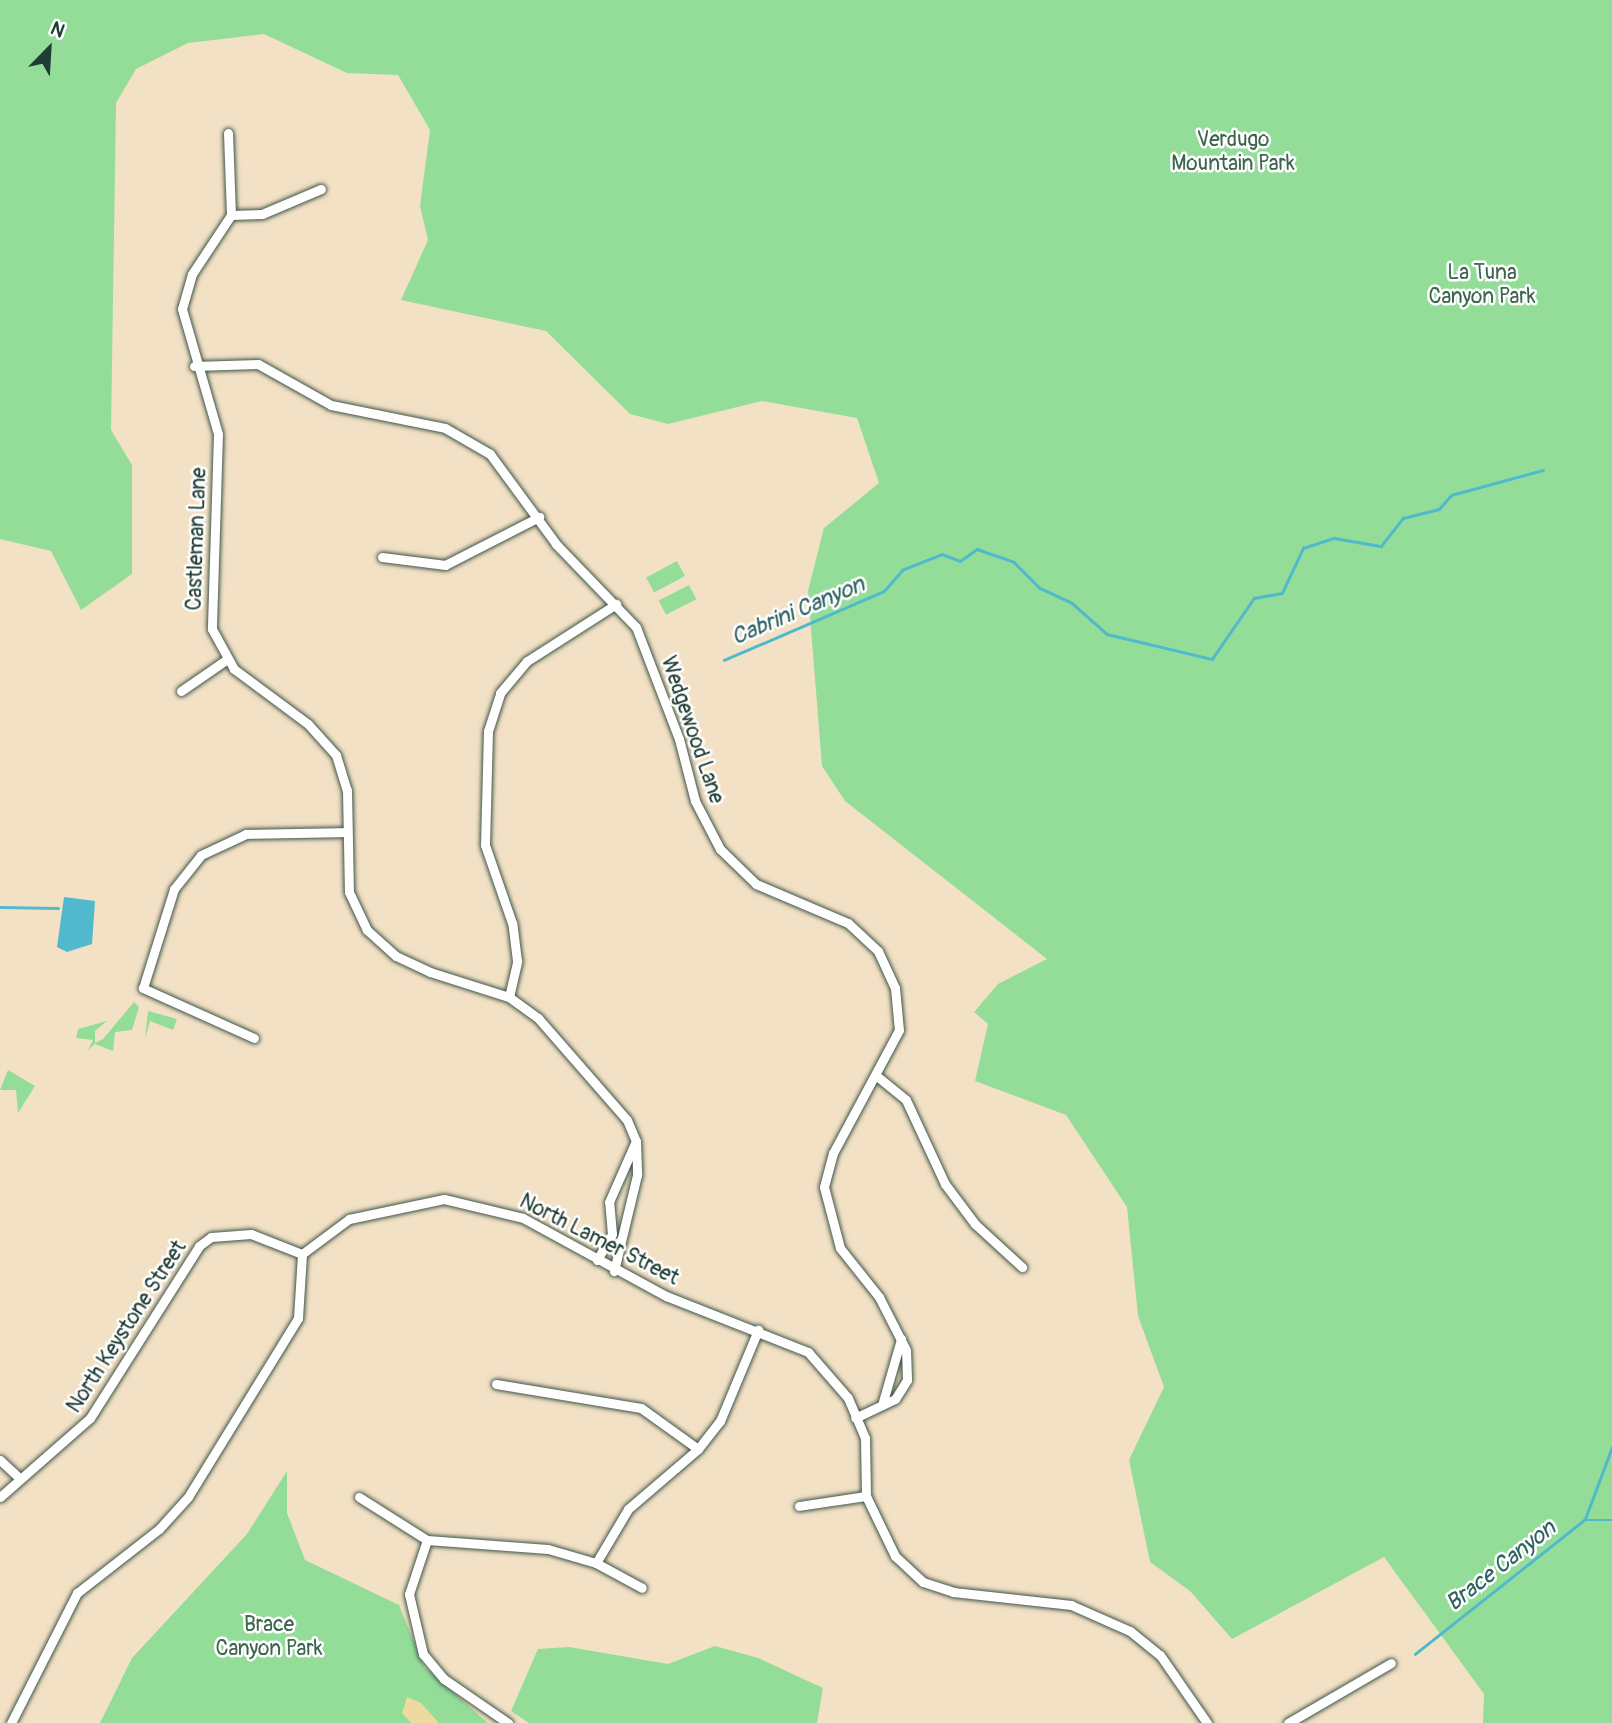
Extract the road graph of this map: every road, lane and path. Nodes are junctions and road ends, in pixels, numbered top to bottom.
1 (228, 132) dead end
2 (321, 189) dead end
3 (231, 215) junction
4 (194, 366) junction
5 (539, 516) junction
6 (383, 557) dead end
7 (616, 604) junction
8 (226, 660) junction
9 (181, 691) dead end
10 (346, 832) junction
11 (509, 997) junction
12 (254, 1038) dead end
13 (878, 1077) junction
14 (636, 1141) junction
15 (302, 1254) junction
16 (597, 1259) junction
17 (1022, 1267) dead end
18 (614, 1271) junction
19 (758, 1330) junction
20 (901, 1339) junction
21 (496, 1384) dead end
22 (882, 1405) junction
23 (855, 1418) junction
24 (698, 1449) junction
25 (0, 1460) edge
26 (19, 1478) junction
27 (866, 1496) junction
28 (0, 1497) edge
29 (359, 1497) dead end
30 (800, 1506) dead end
31 (427, 1540) junction
32 (596, 1563) junction
33 (642, 1588) dead end
34 (1391, 1663) dead end
35 (11, 1723) edge
36 (508, 1723) edge
37 (1207, 1723) edge
38 (1288, 1723) edge

1 - 3 street
2 - 3 street
3 - 4 street, Castleman Lane
4 - 5 street, Wedgewood Lane
4 - 8 street, Castleman Lane
5 - 6 street
5 - 7 street, Wedgewood Lane
7 - 11 street
7 - 13 street, Wedgewood Lane
8 - 9 street
8 - 10 street
10 - 11 street
10 - 12 street
11 - 14 street
13 - 17 street
13 - 20 street, Wedgewood Lane
14 - 16 street
14 - 18 street
15 - 16 street, North Lamer Street
15 - 26 street, North Keystone Street
15 - 35 street
16 - 18 street, North Lamer Street
18 - 19 street, North Lamer Street
19 - 23 street, North Lamer Street
19 - 24 street
20 - 22 street
20 - 22 street, Wedgewood Lane
21 - 24 street
22 - 23 street, Wedgewood Lane
23 - 27 street, North Lamer Street
24 - 32 street
25 - 26 street
26 - 28 street, North Keystone Street
27 - 30 street
27 - 37 street, North Lamer Street
29 - 31 street
31 - 32 street
31 - 36 street
32 - 33 street
34 - 38 street

